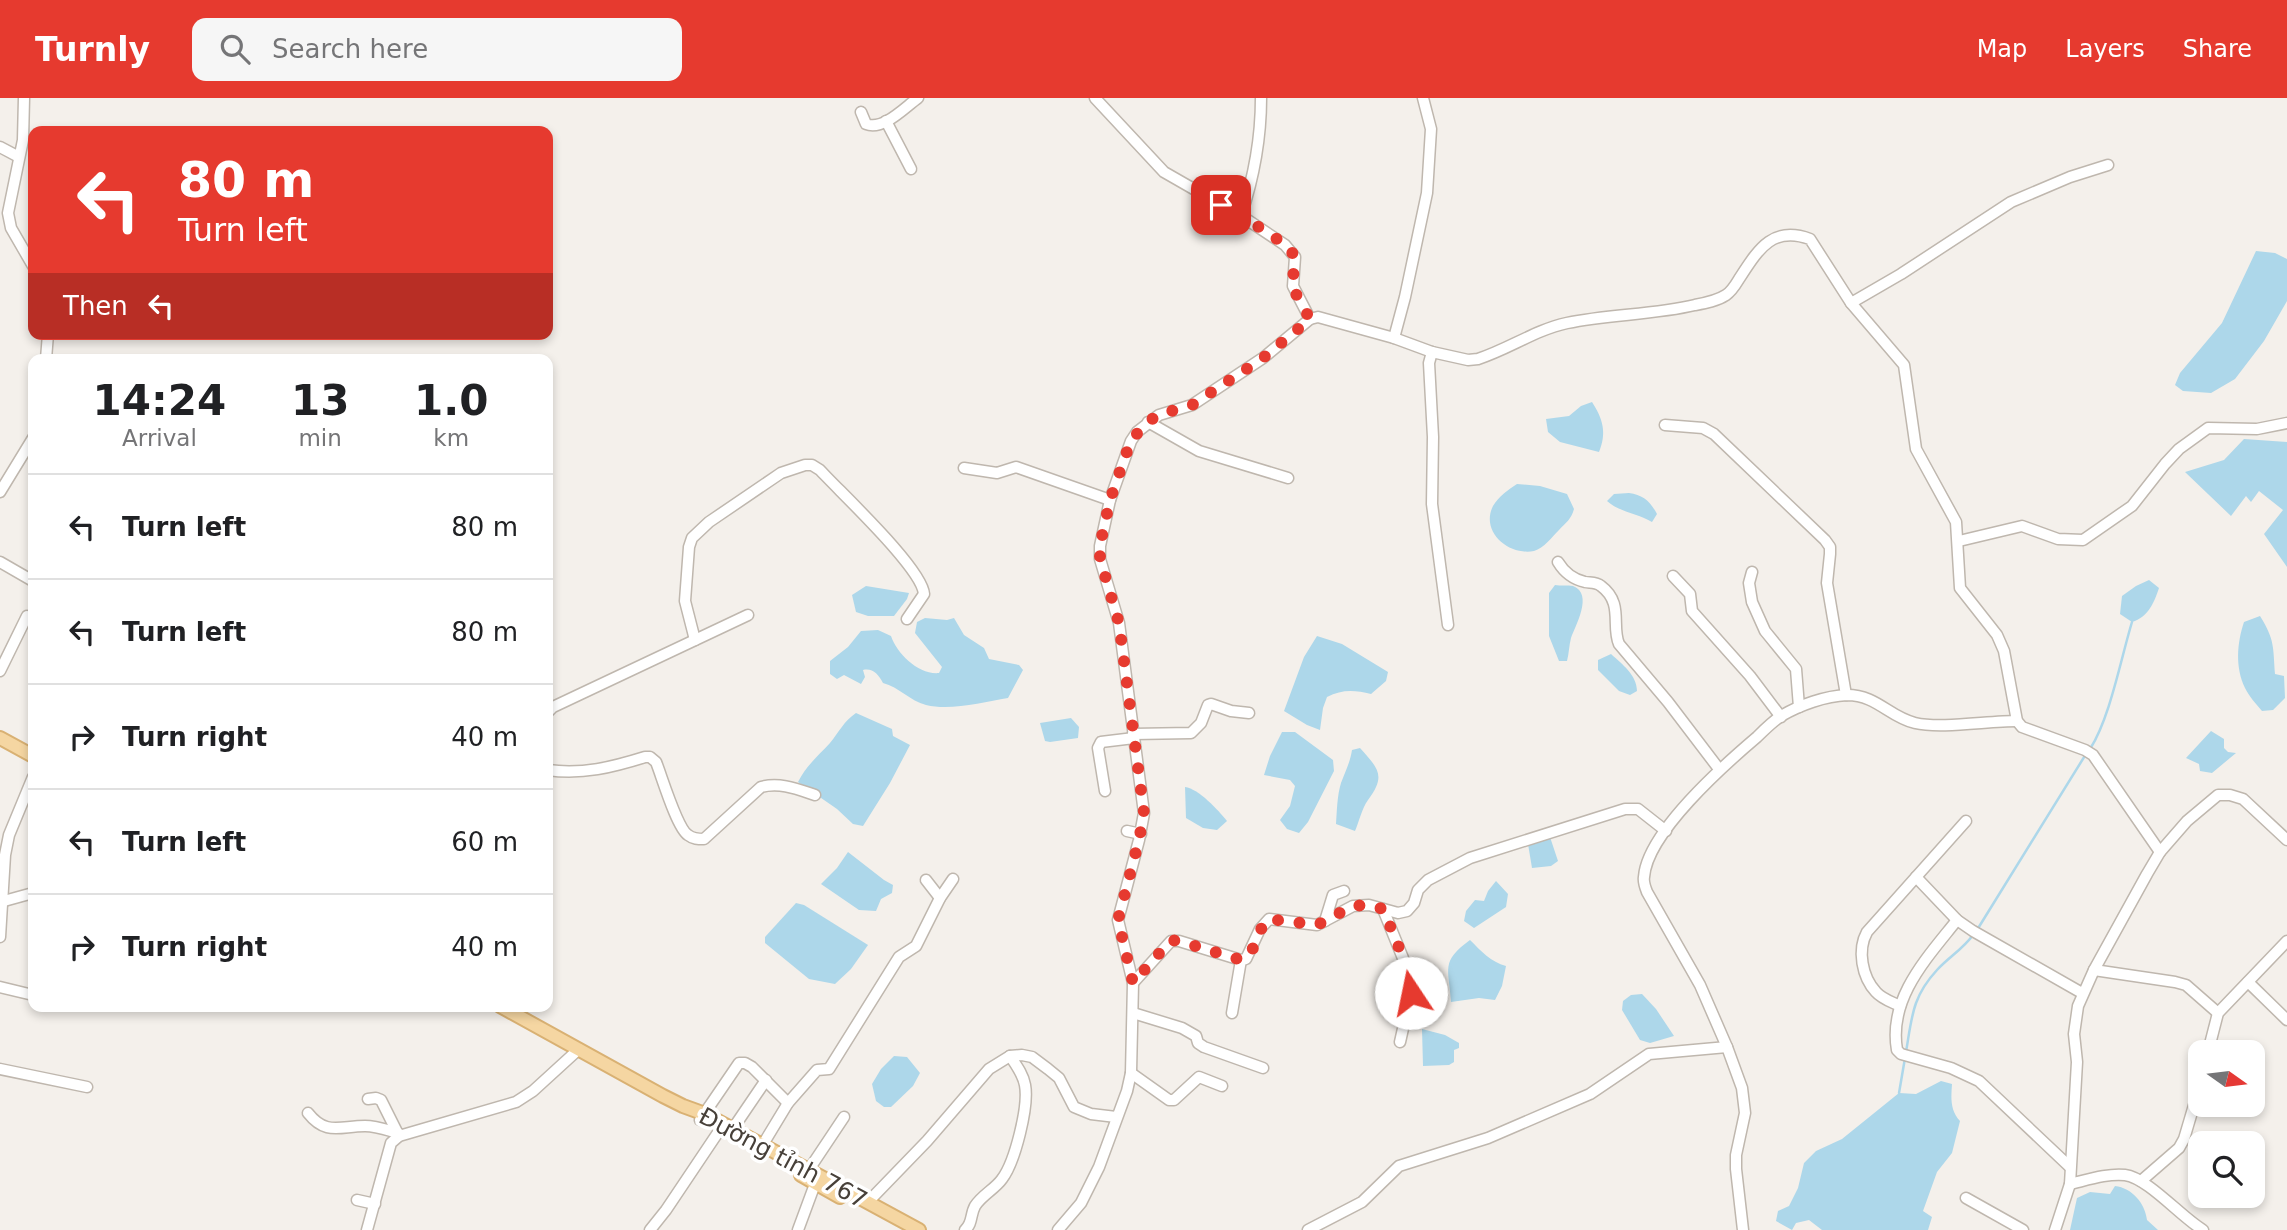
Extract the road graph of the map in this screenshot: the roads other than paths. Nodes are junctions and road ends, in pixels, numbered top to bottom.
1 (12, 98) edge
2 (918, 98) edge
3 (1095, 98) edge
4 (1261, 98) edge
5 (1423, 98) edge
6 (24, 100) edge
7 (861, 112) dead end
8 (886, 121) junction
9 (0, 147) edge
10 (19, 157) junction
11 (2108, 165) dead end
12 (911, 169) dead end
13 (1241, 216) junction
14 (28, 257) edge
15 (1851, 303) junction
16 (1310, 319) junction
17 (1394, 338) junction
18 (1432, 352) junction
19 (1148, 422) junction
20 (2287, 423) edge
21 (1665, 425) dead end
22 (28, 446) edge
23 (964, 468) dead end
24 (1288, 478) dead end
25 (0, 492) edge
26 (1110, 500) junction
27 (1959, 541) junction
28 (0, 562) edge
29 (1558, 562) dead end
30 (1752, 572) dead end
31 (1673, 576) dead end
32 (28, 578) edge
33 (27, 615) dead end
34 (748, 615) dead end
35 (907, 619) dead end
36 (1448, 625) dead end
37 (695, 640) junction
38 (0, 671) edge
39 (1846, 695) junction
40 (553, 707) edge
41 (1799, 707) junction
42 (1249, 713) dead end
43 (1780, 717) junction
44 (2017, 721) junction
45 (1134, 736) junction
46 (0, 738) edge
47 (28, 753) edge
48 (1719, 769) junction
49 (553, 770) edge
50 (28, 788) edge
51 (1105, 791) dead end
52 (815, 795) dead end
53 (1966, 821) dead end
54 (1127, 831) dead end
55 (1666, 831) junction
56 (1141, 834) junction
57 (2287, 840) edge
58 (2160, 852) junction
59 (3, 855) edge
60 (1916, 877) junction
61 (953, 879) dead end
62 (926, 880) dead end
63 (1344, 891) dead end
64 (28, 894) edge
65 (940, 898) junction
66 (4, 901) junction
67 (1383, 909) junction
68 (1957, 920) junction
69 (1325, 922) junction
70 (0, 937) edge
71 (2287, 941) edge
72 (1241, 960) junction
73 (2094, 970) junction
74 (2248, 982) junction
75 (1133, 983) junction
76 (0, 987) edge
77 (2082, 993) junction
78 (28, 994) edge
79 (1900, 1006) junction
80 (511, 1012) edge
81 (1133, 1013) junction
82 (1232, 1013) dead end
83 (2218, 1013) junction
84 (2287, 1020) edge
85 (2211, 1040) edge
86 (1399, 1042) dead end
87 (1727, 1047) junction
88 (579, 1049) junction
89 (1010, 1056) junction
90 (1263, 1068) dead end
91 (0, 1069) edge
92 (1131, 1073) junction
93 (766, 1080) junction
94 (1222, 1086) dead end
95 (87, 1087) dead end
96 (368, 1099) dead end
97 (788, 1103) junction
98 (309, 1113) dead end
99 (703, 1117) junction
100 (844, 1117) dead end
101 (1116, 1117) junction
102 (2191, 1117) edge
103 (726, 1131) junction
104 (398, 1135) junction
105 (762, 1146) junction
106 (2070, 1167) junction
107 (808, 1171) junction
108 (2141, 1181) junction
109 (815, 1184) junction
110 (2070, 1184) junction
111 (1966, 1198) dead end
112 (357, 1200) dead end
113 (868, 1202) junction
114 (375, 1204) junction
115 (367, 1230) edge
116 (650, 1230) edge
117 (798, 1230) edge
118 (902, 1230) edge
119 (919, 1230) edge
120 (965, 1230) edge
121 (1058, 1230) edge
122 (1308, 1230) edge
123 (1742, 1230) edge
124 (2023, 1230) edge
125 (2055, 1230) edge
126 (2203, 1230) edge

1 - 6 street
2 - 8 street
3 - 13 street
4 - 13 street
5 - 17 street
6 - 10 street
7 - 8 street
8 - 12 street
9 - 10 street
10 - 14 street
11 - 15 street
13 - 16 street
15 - 18 street
15 - 27 street
16 - 17 street
16 - 19 street
17 - 18 street
18 - 36 street
19 - 24 street
19 - 26 street
20 - 27 street
21 - 39 street
22 - 25 street
23 - 26 street
26 - 45 street
27 - 44 street
28 - 32 street
29 - 48 street
30 - 41 street
31 - 43 street
33 - 38 street
34 - 37 street
35 - 37 street
37 - 40 street
39 - 41 street
39 - 44 street
41 - 43 street
42 - 45 street
43 - 48 street
44 - 58 street
45 - 51 street
45 - 56 street
46 - 47 main road
48 - 55 street
49 - 52 street
50 - 59 street
53 - 60 street
54 - 56 street
55 - 67 street
55 - 87 street
56 - 75 street
57 - 58 street
58 - 73 street
59 - 66 street
60 - 68 street
60 - 79 street
61 - 65 street
62 - 65 street
63 - 69 street
64 - 66 street
65 - 97 street
66 - 70 street
67 - 69 street
67 - 86 street
68 - 77 street
68 - 79 street
69 - 72 street
71 - 74 street
72 - 75 street
72 - 82 street
73 - 77 street
73 - 83 street
74 - 83 street
74 - 84 street
75 - 81 street
76 - 78 street
77 - 106 street
79 - 106 street
80 - 88 main road, Đường tỉnh 767
81 - 90 street
81 - 92 street
83 - 85 street
87 - 122 street
87 - 123 street
88 - 99 main road, Đường tỉnh 767
88 - 104 street
89 - 101 street
89 - 113 street
89 - 120 street
91 - 95 street
92 - 94 street
92 - 101 street
93 - 97 street
93 - 99 street
93 - 103 street
96 - 104 street
97 - 105 street
98 - 104 street
99 - 103 main road, Đường tỉnh 767
100 - 107 street
101 - 121 street
102 - 108 street
103 - 105 main road, Đường tỉnh 767
103 - 109 main road, Đường tỉnh 767
103 - 116 street
104 - 114 street
105 - 107 main road, Đường tỉnh 767
106 - 110 street
107 - 113 main road, Đường tỉnh 767
108 - 110 street
108 - 126 street
109 - 117 street
109 - 118 main road, Đường tỉnh 767
110 - 125 street
111 - 124 street
112 - 114 street
113 - 119 main road, Đường tỉnh 767
114 - 115 street

